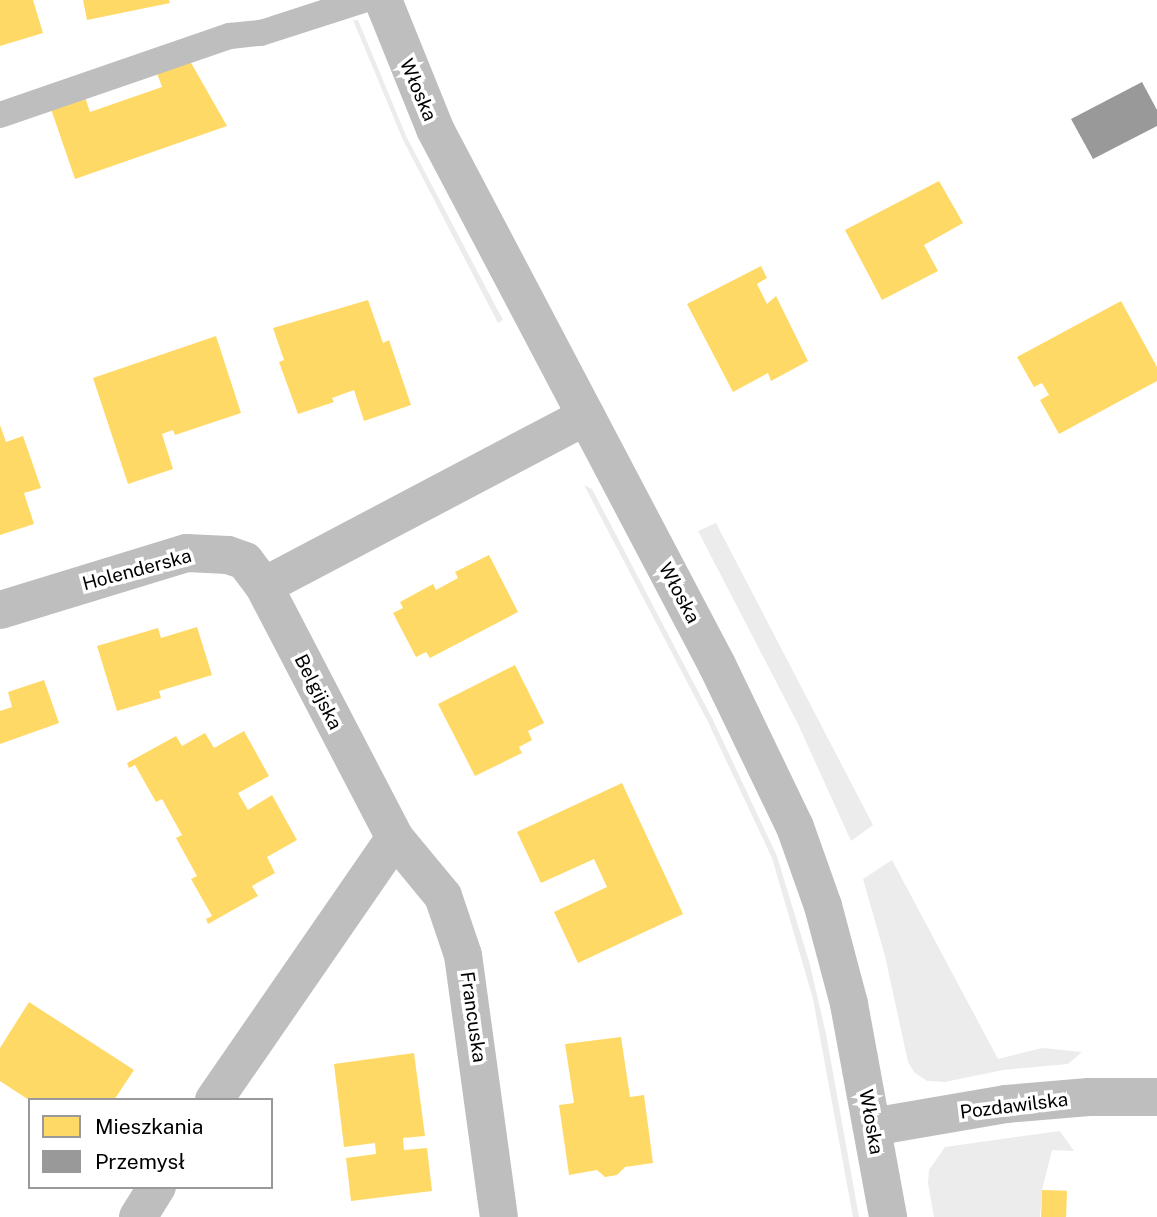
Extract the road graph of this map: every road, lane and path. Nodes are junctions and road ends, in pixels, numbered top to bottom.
1 (363, 0) edge
2 (383, 0) edge
3 (0, 115) edge
4 (586, 416) junction
5 (264, 586) junction
6 (0, 610) edge
7 (395, 838) junction
8 (1157, 1097) edge
9 (215, 1098) edge
10 (872, 1126) junction
11 (156, 1189) edge
12 (138, 1217) edge
13 (499, 1217) edge
14 (888, 1217) edge

1 - 3 lane
2 - 4 street, Włoska
4 - 5 street
4 - 10 street, Włoska
5 - 6 street, Holenderska
5 - 7 street, Belgijska
7 - 9 street
7 - 13 street, Francuska
8 - 10 street, Pozdawilska
10 - 14 street, Włoska
11 - 12 street

